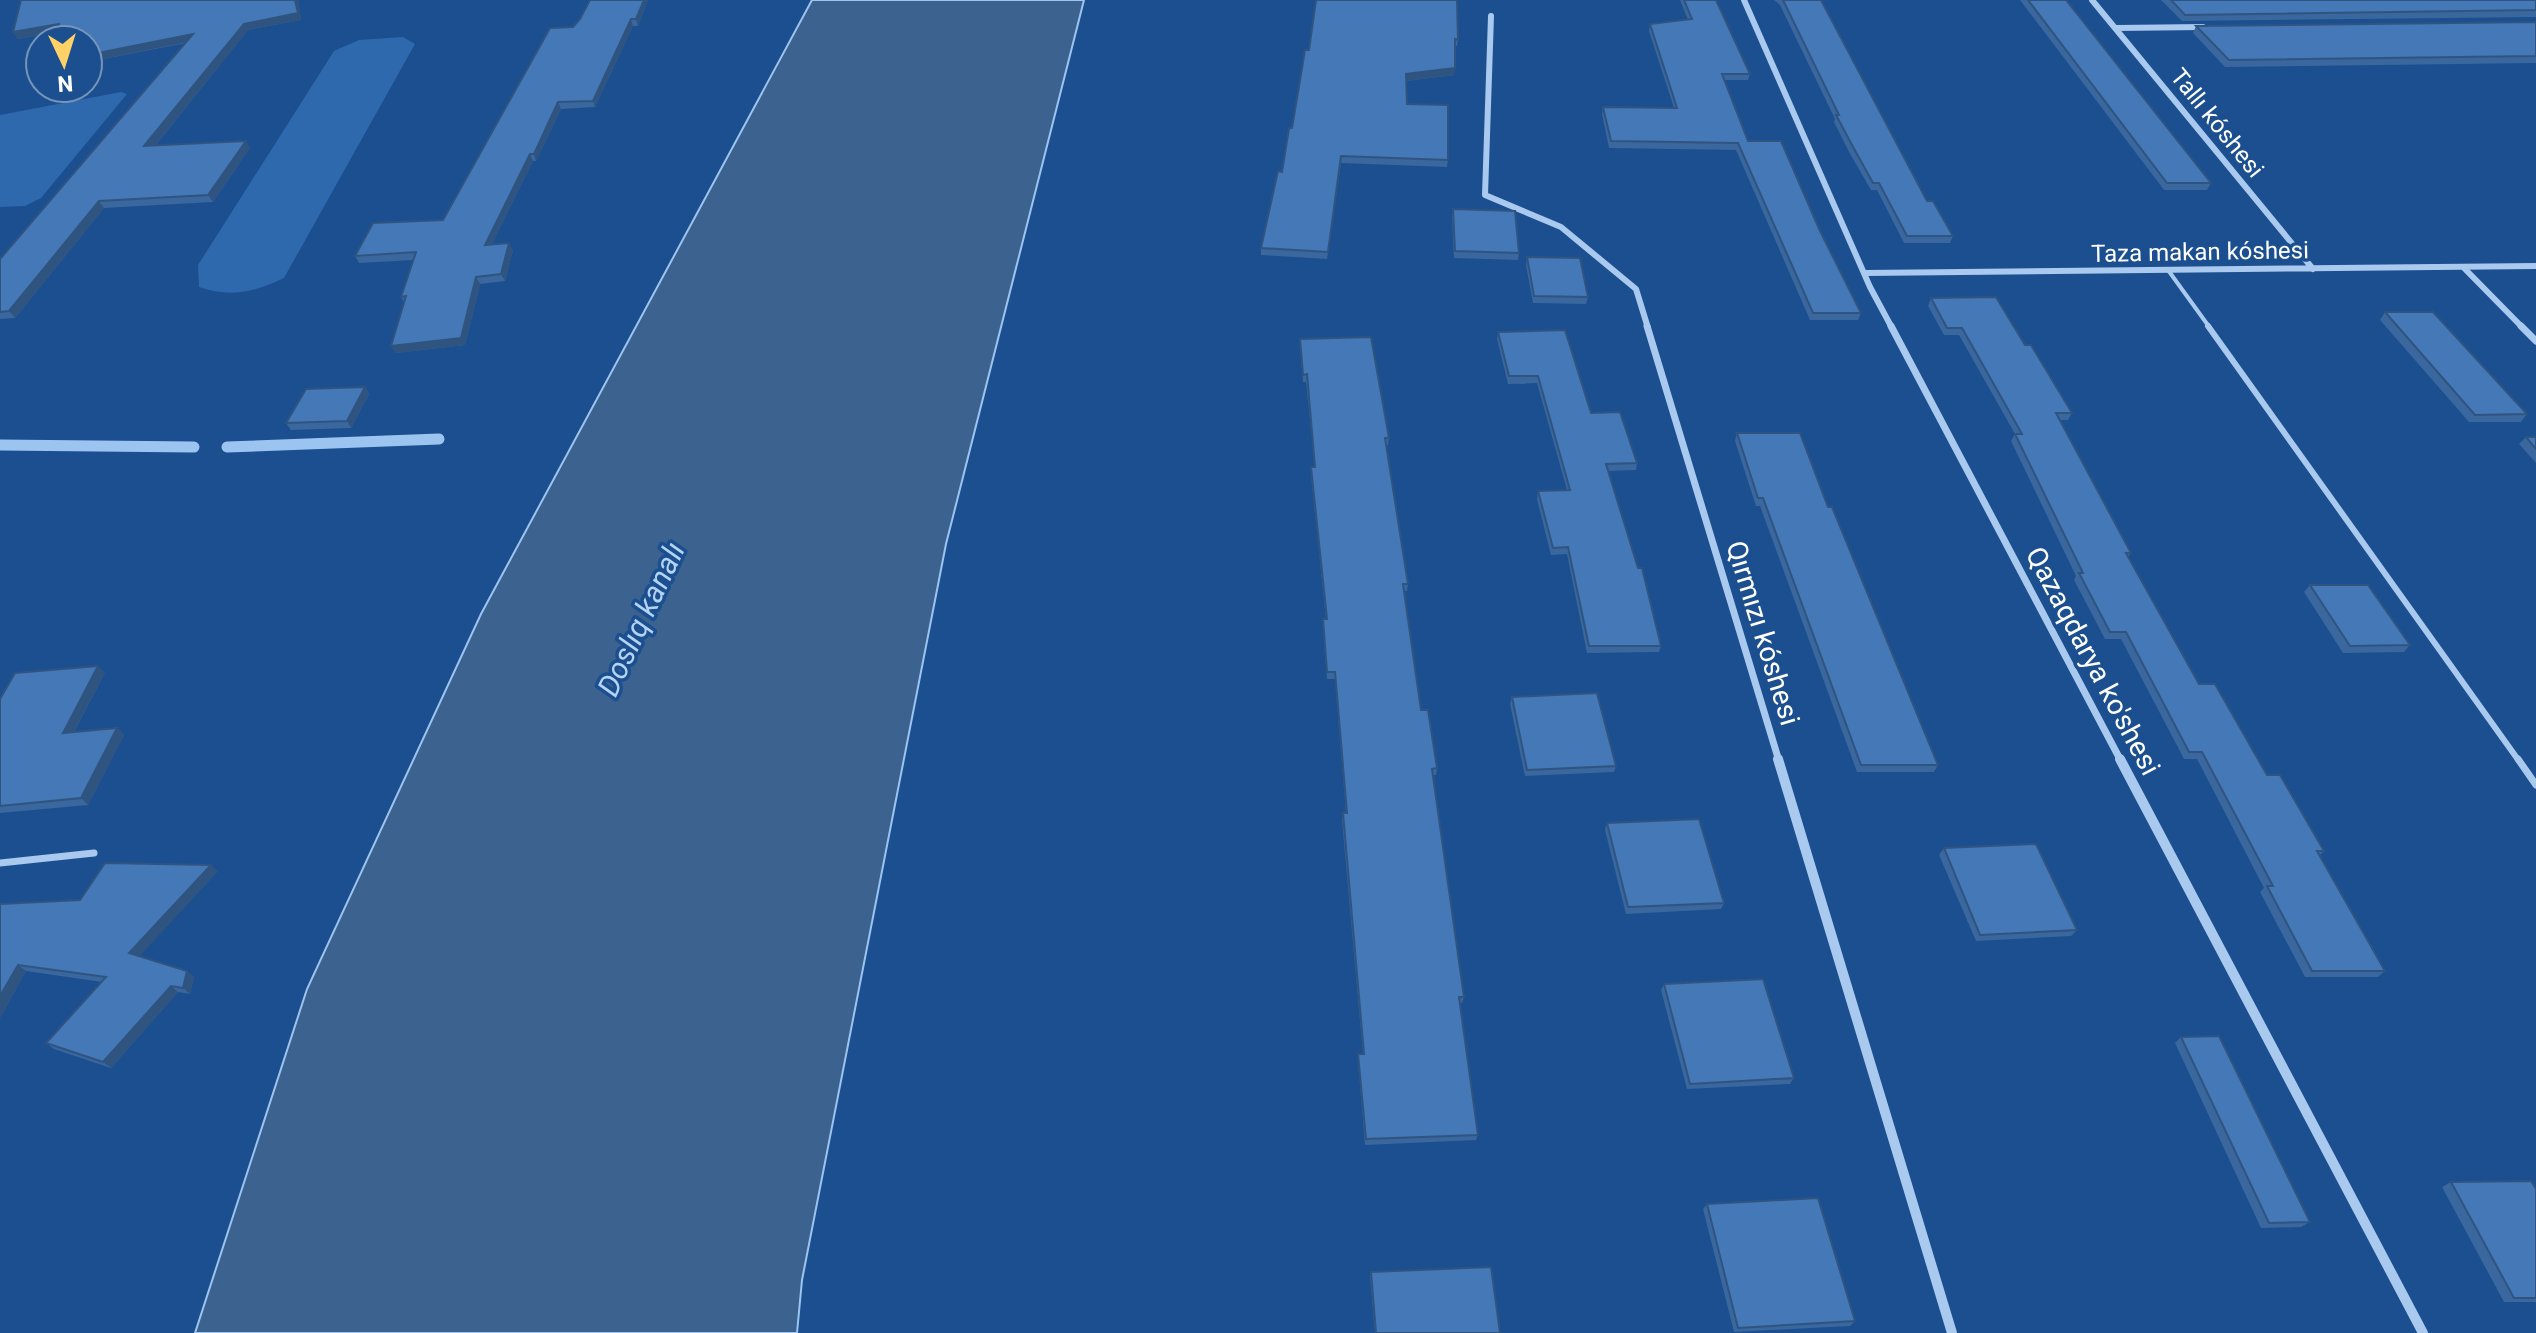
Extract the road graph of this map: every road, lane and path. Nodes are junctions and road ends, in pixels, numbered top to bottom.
1 (1744, 0) edge
2 (2092, 0) edge
3 (1491, 16) dead end
4 (2209, 27) edge
5 (2116, 28) junction
6 (2536, 266) edge
7 (2464, 268) junction
8 (2313, 269) junction
9 (2168, 270) junction
10 (1865, 273) junction
11 (2536, 341) edge
12 (2536, 785) edge
13 (94, 853) dead end
14 (0, 863) edge
15 (1952, 1333) edge
16 (2423, 1333) edge

1 - 10 street, Qazaqdarya ko'shesi
2 - 5 street, Tallı kóshesi
3 - 15 street, Qırmızı kóshesi
4 - 5 street
5 - 8 street, Tallı kóshesi
6 - 7 street, Taza makan kóshesi
7 - 8 street, Taza makan kóshesi
7 - 11 street
8 - 9 street, Taza makan kóshesi
9 - 10 street, Taza makan kóshesi
9 - 12 lane
10 - 16 street, Qazaqdarya ko'shesi
13 - 14 lane

